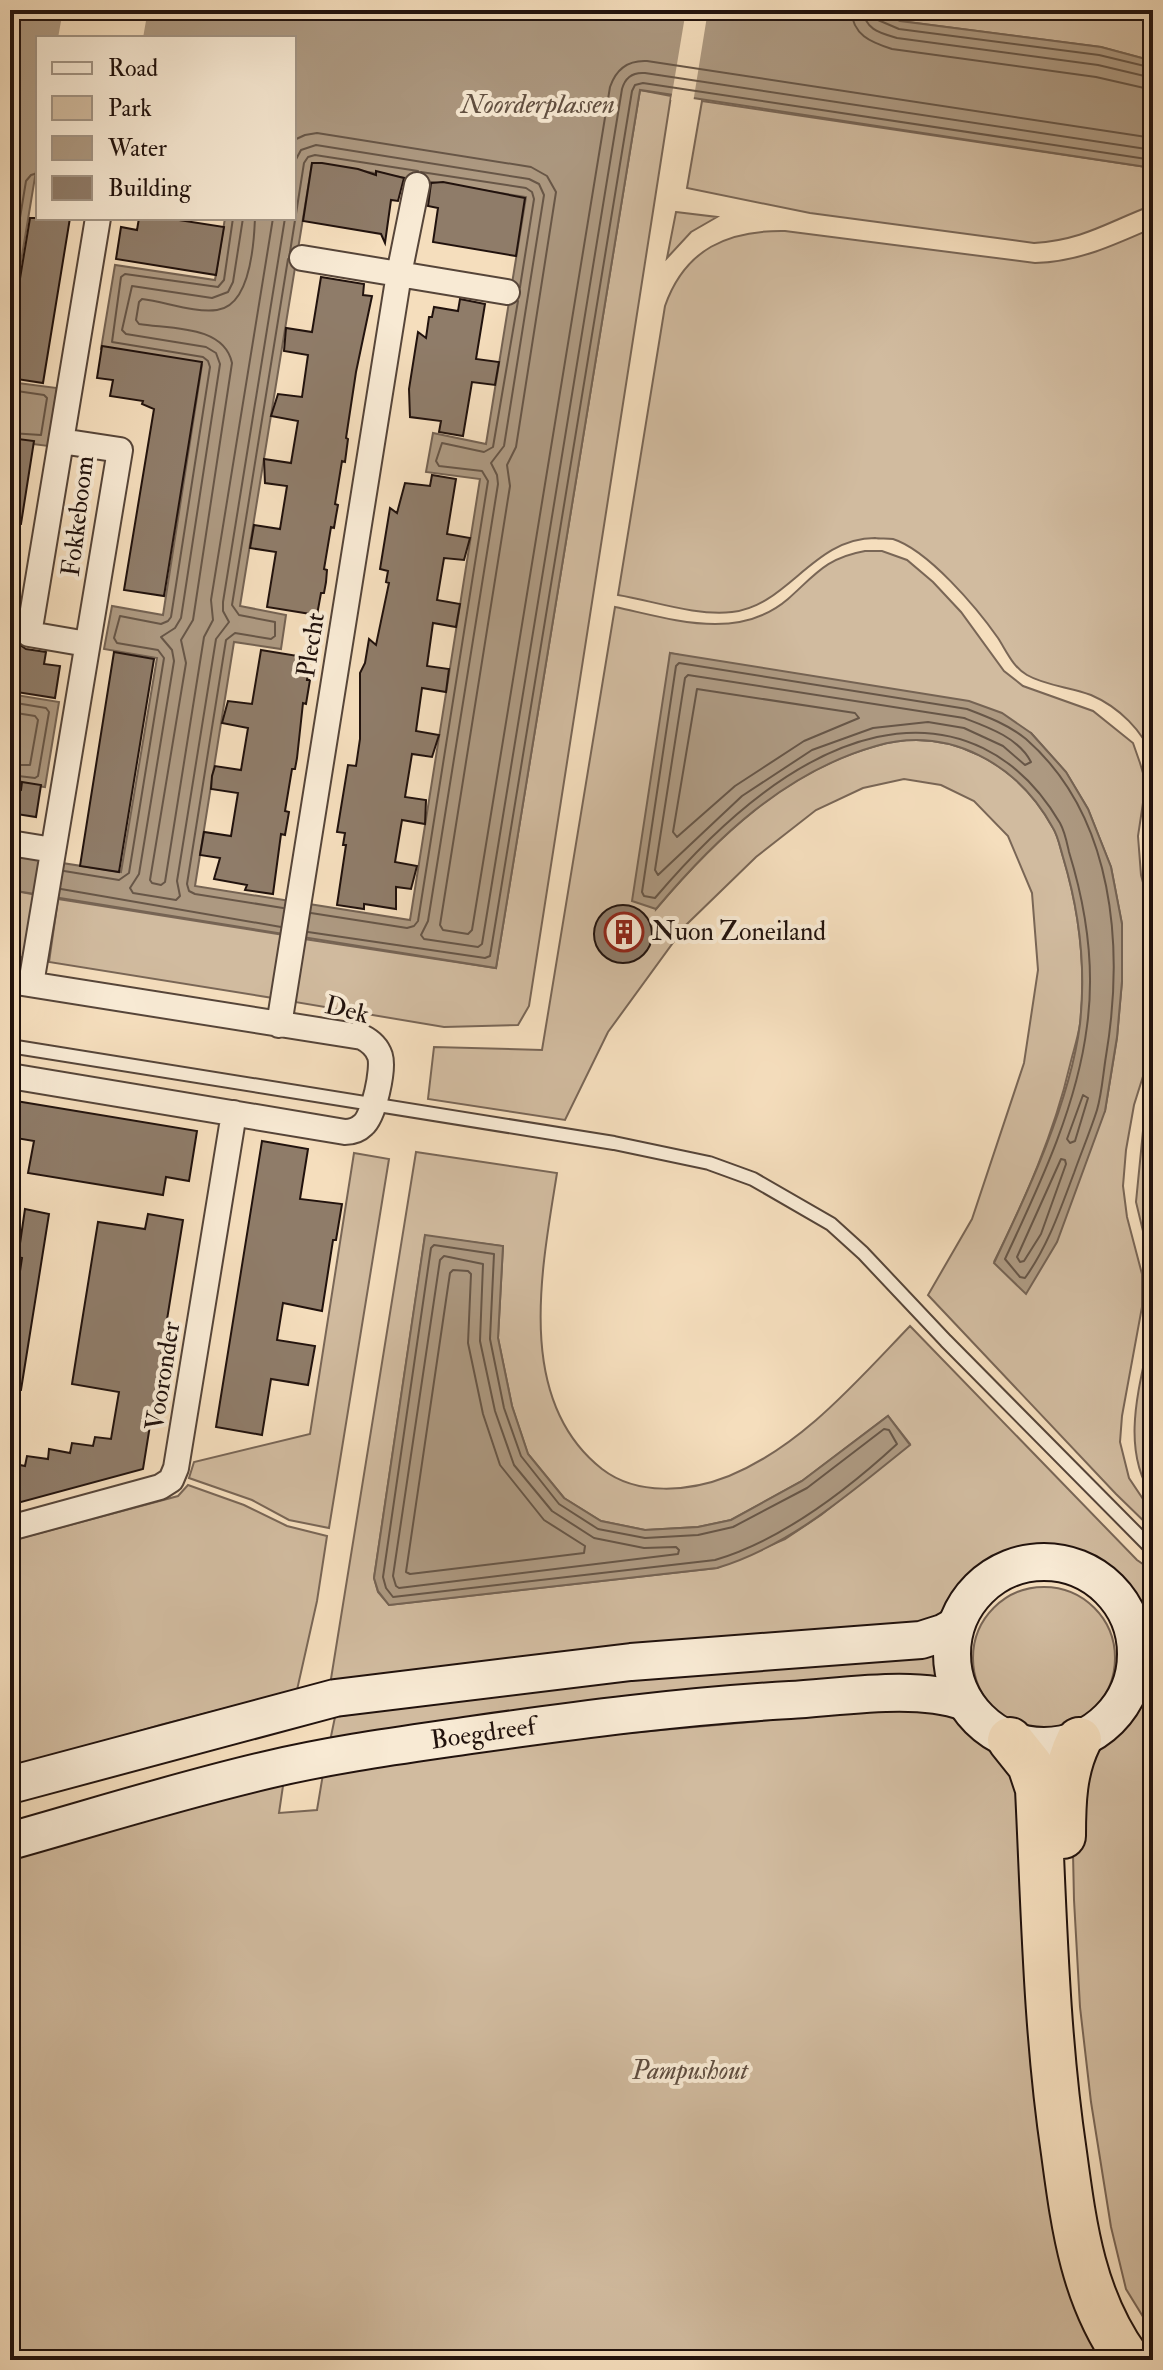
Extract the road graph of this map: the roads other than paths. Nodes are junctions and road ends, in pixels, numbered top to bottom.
1 (417, 185) dead end
2 (98, 220) edge
3 (302, 258) dead end
4 (399, 274) junction
5 (507, 292) dead end
6 (61, 441) junction
7 (19, 632) edge
8 (87, 644) junction
9 (10, 843) edge
10 (52, 855) junction
11 (20, 982) edge
12 (279, 1025) junction
13 (10, 1046) edge
14 (10, 1076) edge
15 (374, 1105) junction
16 (234, 1113) junction
17 (10, 1528) edge
18 (1153, 1550) edge
19 (1141, 1622) edge
20 (954, 1627) junction
21 (1142, 1685) edge
22 (965, 1702) junction
23 (1010, 1740) junction
24 (1079, 1740) junction
25 (10, 1785) edge
26 (10, 1841) edge
27 (1153, 2351) edge
28 (1128, 2360) edge

1 - 4 street, Plecht
2 - 6 street, Fokkeboom
3 - 4 street
4 - 5 street
4 - 12 street, Plecht
6 - 7 street, Fokkeboom
6 - 8 street, Fokkeboom
7 - 8 street, Fokkeboom
8 - 10 street, Fokkeboom
9 - 10 street
10 - 11 street, Fokkeboom
11 - 12 street, Dek
12 - 15 street, Dek
13 - 15 lane
14 - 16 street
15 - 16 street
15 - 18 lane
16 - 17 street, Vooronder
19 - 20 street
19 - 21 street
20 - 22 street
20 - 25 street, Boegdreef
21 - 24 street
22 - 23 street
22 - 26 street, Boegdreef
23 - 24 street
23 - 28 highway
24 - 27 highway

